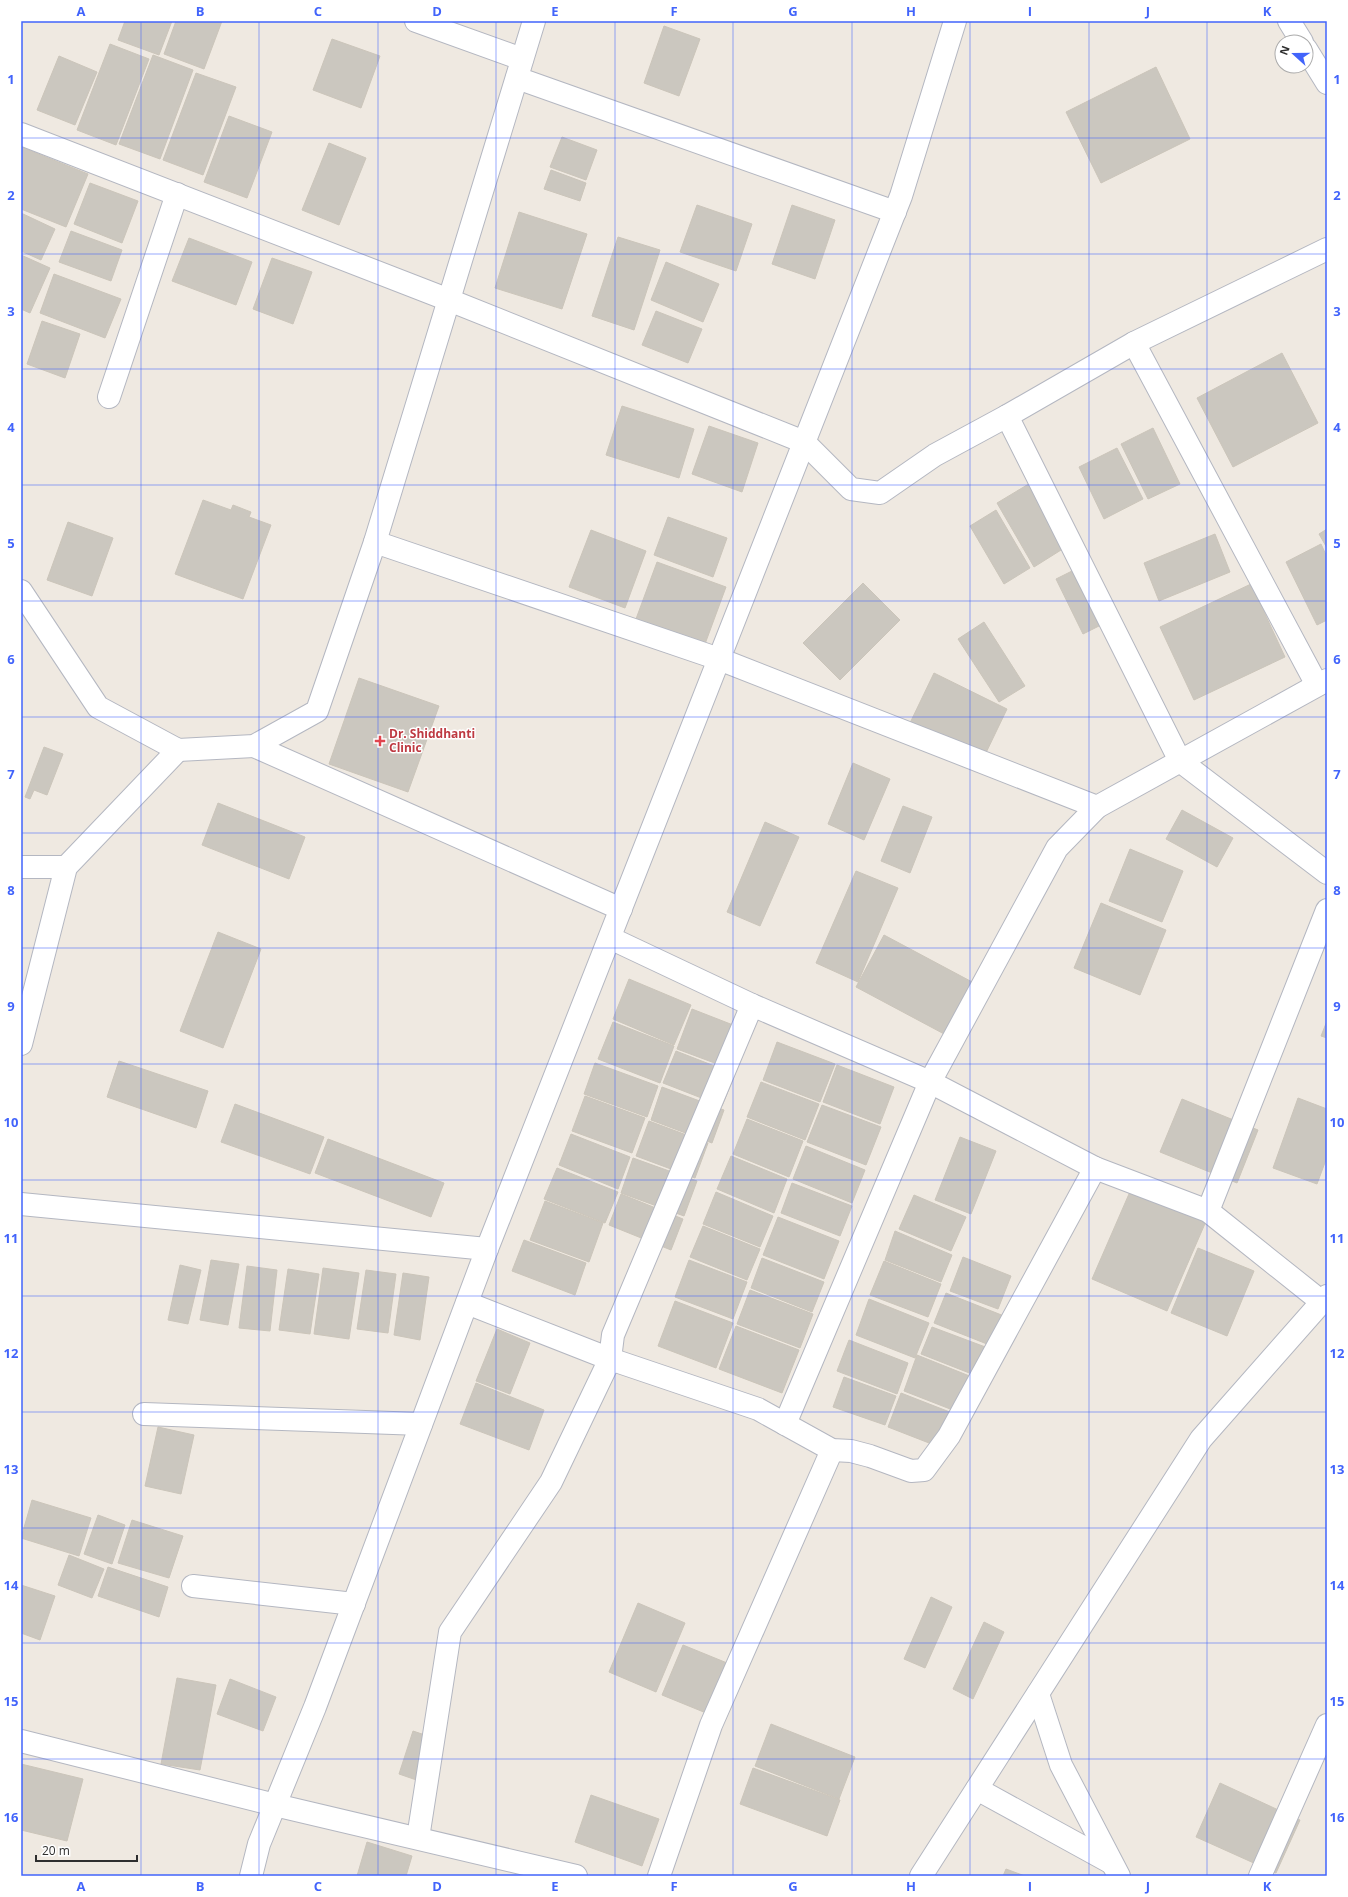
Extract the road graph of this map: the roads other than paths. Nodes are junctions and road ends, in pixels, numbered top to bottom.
1 (416, 21) edge
2 (534, 21) edge
3 (956, 21) edge
4 (1289, 21) edge
5 (1297, 34) edge
6 (1314, 62) edge
7 (520, 69) junction
8 (1327, 83) edge
9 (21, 134) edge
10 (177, 194) junction
11 (895, 212) junction
12 (1327, 248) edge
13 (449, 300) junction
14 (1134, 343) junction
15 (109, 397) dead end
16 (1007, 416) junction
17 (804, 442) junction
18 (375, 542) junction
19 (21, 591) edge
20 (719, 659) junction
21 (1322, 682) edge
22 (254, 746) junction
23 (178, 750) junction
24 (1180, 762) junction
25 (1096, 807) junction
26 (21, 867) edge
27 (66, 867) junction
28 (1327, 873) edge
29 (621, 909) junction
30 (1327, 910) edge
31 (610, 938) junction
32 (752, 1005) junction
33 (21, 1044) edge
34 (930, 1082) junction
35 (1095, 1168) junction
36 (21, 1204) edge
37 (1208, 1212) junction
38 (487, 1249) junction
39 (1324, 1299) edge
40 (467, 1303) junction
41 (610, 1359) junction
42 (144, 1414) dead end
43 (421, 1424) junction
44 (785, 1424) junction
45 (832, 1450) junction
46 (194, 1586) dead end
47 (354, 1604) junction
48 (1038, 1694) junction
49 (1327, 1725) edge
50 (21, 1741) edge
51 (977, 1789) junction
52 (275, 1805) junction
53 (418, 1838) junction
54 (1114, 1869) edge
55 (251, 1876) edge
56 (576, 1876) edge
57 (659, 1876) edge
58 (921, 1876) edge
59 (1260, 1876) edge

1 - 7 street
2 - 7 street
3 - 11 street
4 - 5 street
6 - 8 street
7 - 11 street
7 - 13 street
9 - 10 street
10 - 13 street
10 - 15 street
11 - 17 street
12 - 14 street
13 - 17 street
13 - 18 street
14 - 16 street
14 - 21 street
16 - 17 street
16 - 24 street
17 - 20 street
18 - 20 street
18 - 22 street
19 - 23 street
20 - 25 street
20 - 29 street
21 - 24 street
22 - 23 street
22 - 29 street
23 - 27 street
24 - 25 street
24 - 28 street
25 - 34 street
26 - 27 street
27 - 33 street
29 - 31 street
30 - 37 street
31 - 32 street
31 - 38 street
32 - 34 street
32 - 41 street
34 - 35 street
34 - 44 street
35 - 37 street
35 - 45 street
36 - 38 street
37 - 39 street
38 - 40 street
39 - 48 street
40 - 41 street
40 - 43 street
41 - 44 street
41 - 53 street
42 - 43 street
43 - 47 street
44 - 45 street
45 - 57 street
46 - 47 street
47 - 52 street
48 - 51 street
48 - 54 street
49 - 59 street
50 - 52 street
51 - 54 street
51 - 58 street
52 - 53 street
52 - 55 street
53 - 56 street

